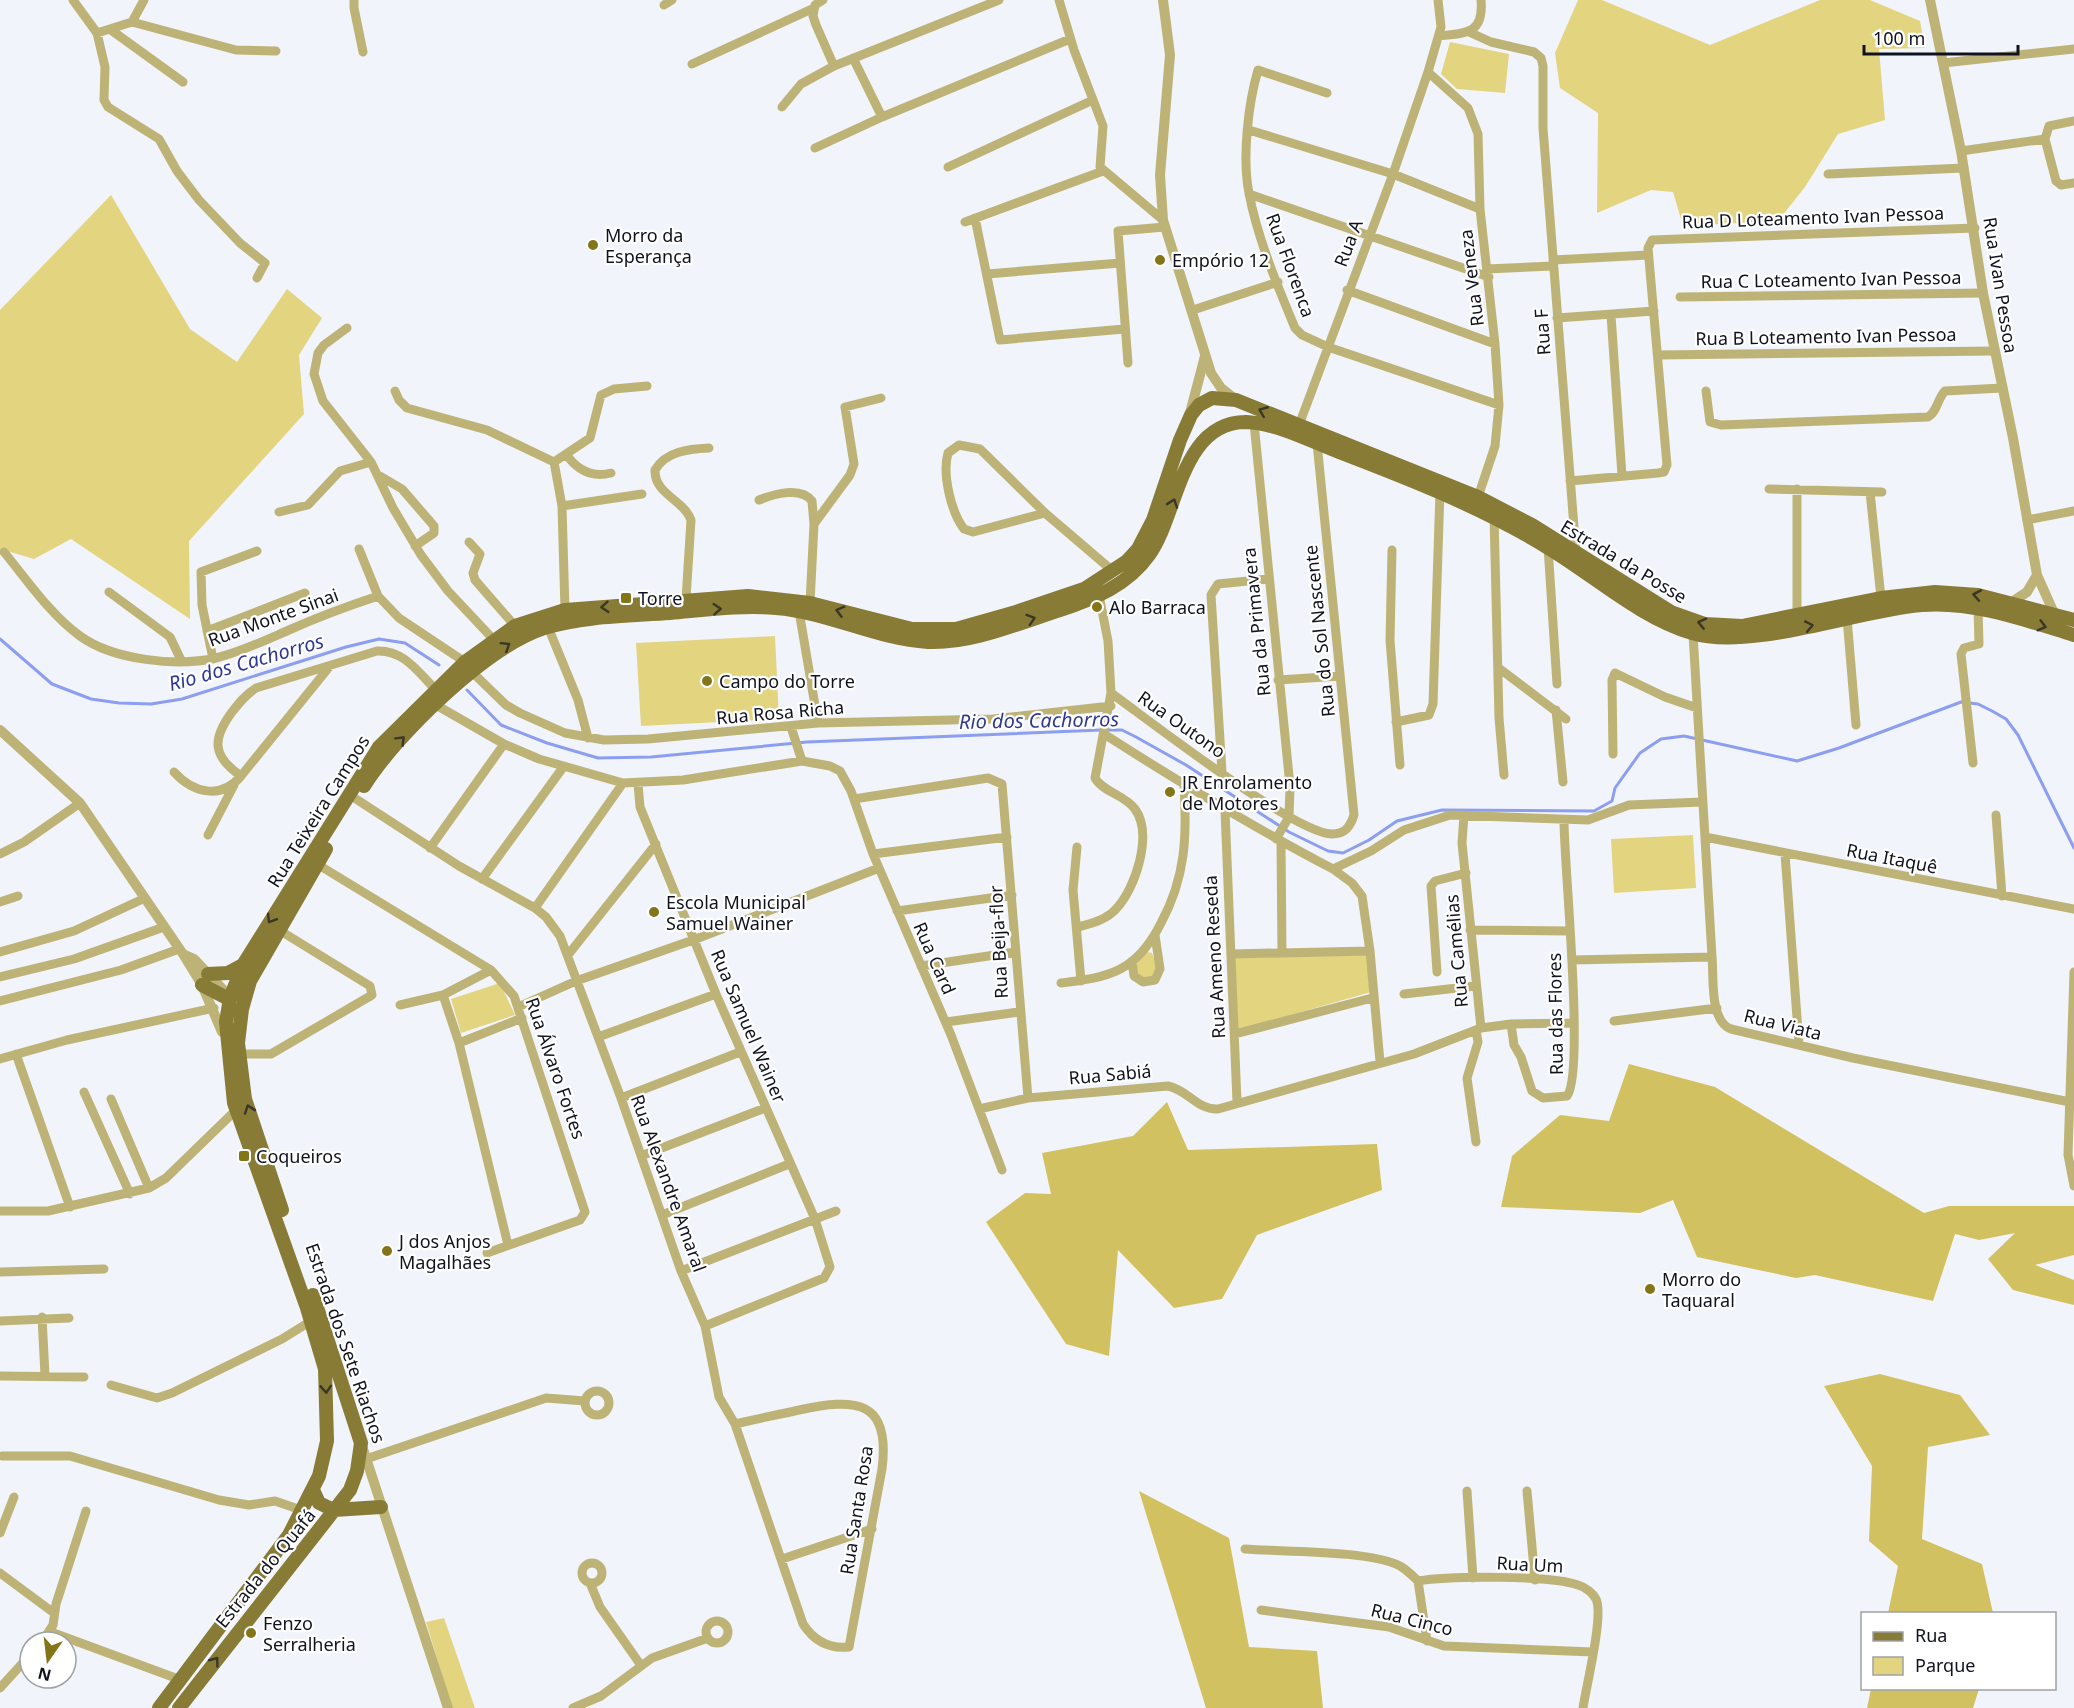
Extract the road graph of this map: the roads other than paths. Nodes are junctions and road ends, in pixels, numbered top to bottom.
1 (73, 0) edge
2 (144, 0) edge
3 (354, 0) edge
4 (823, 0) edge
5 (999, 0) edge
6 (1059, 0) edge
7 (1163, 0) edge
8 (1438, 0) edge
9 (1481, 0) edge
10 (1930, 0) edge
11 (813, 8) junction
12 (132, 22) junction
13 (111, 30) junction
14 (1469, 32) junction
15 (97, 33) junction
16 (1439, 36) junction
17 (1070, 39) junction
18 (2074, 49) edge
19 (276, 51) dead end
20 (363, 52) dead end
21 (853, 58) junction
22 (1943, 63) junction
23 (692, 64) dead end
24 (834, 66) junction
25 (1428, 72) junction
26 (183, 82) dead end
27 (1327, 93) dead end
28 (1093, 100) junction
29 (782, 107) dead end
30 (882, 117) junction
31 (2074, 121) edge
32 (1249, 130) junction
33 (2045, 139) junction
34 (815, 148) dead end
35 (1961, 151) junction
36 (948, 167) dead end
37 (1964, 168) junction
38 (1103, 171) junction
39 (1393, 174) junction
40 (1828, 174) dead end
41 (2070, 183) edge
42 (1249, 194) junction
43 (1480, 209) junction
44 (975, 218) junction
45 (965, 222) dead end
46 (1164, 223) junction
47 (1975, 228) junction
48 (1369, 234) junction
49 (1648, 255) junction
50 (1120, 263) junction
51 (1553, 263) junction
52 (1488, 273) junction
53 (987, 274) junction
54 (257, 278) dead end
55 (1278, 282) junction
56 (1347, 290) junction
57 (1983, 293) junction
58 (1680, 297) dead end
59 (1193, 310) junction
60 (1654, 311) junction
61 (1611, 315) junction
62 (1557, 318) junction
63 (347, 328) dead end
64 (1125, 329) junction
65 (1495, 344) junction
66 (1328, 347) junction
67 (1994, 351) junction
68 (1658, 355) junction
69 (1205, 356) junction
70 (1128, 363) dead end
71 (647, 386) dead end
72 (2002, 388) junction
73 (395, 391) dead end
74 (1706, 391) dead end
75 (880, 398) dead end
76 (1236, 400) junction
77 (1499, 405) junction
78 (1188, 422) junction
79 (1254, 423) junction
80 (1235, 424) junction
81 (1299, 425) junction
82 (1204, 441) junction
83 (1317, 443) junction
84 (709, 447) dead end
85 (566, 454) junction
86 (371, 462) junction
87 (554, 462) junction
88 (611, 473) dead end
89 (380, 476) junction
90 (1622, 476) junction
91 (1570, 481) junction
92 (1769, 489) dead end
93 (1797, 489) junction
94 (1440, 491) junction
95 (1870, 492) junction
96 (1882, 492) dead end
97 (642, 494) dead end
98 (1478, 497) junction
99 (759, 500) dead end
100 (561, 506) junction
101 (2074, 511) edge
102 (279, 512) dead end
103 (1045, 513) junction
104 (1494, 516) junction
105 (2027, 519) junction
106 (814, 524) junction
107 (1574, 533) junction
108 (469, 542) dead end
109 (415, 546) junction
110 (1555, 546) junction
111 (359, 549) dead end
112 (1392, 550) dead end
113 (257, 551) dead end
114 (4, 552) dead end
115 (1576, 553) junction
116 (1114, 572) junction
117 (2037, 575) junction
118 (1268, 579) junction
119 (108, 592) dead end
120 (306, 593) dead end
121 (1099, 595) junction
122 (378, 596) junction
123 (1881, 598) junction
124 (686, 599) junction
125 (2012, 602) junction
126 (805, 607) junction
127 (1978, 608) junction
128 (565, 610) junction
129 (2054, 613) junction
130 (1797, 616) junction
131 (1847, 618) junction
132 (2074, 620) edge
133 (515, 626) junction
134 (548, 627) junction
135 (207, 631) junction
136 (1693, 634) junction
137 (2074, 635) edge
138 (494, 640) junction
139 (213, 659) junction
140 (181, 660) junction
141 (330, 666) junction
142 (469, 667) junction
143 (1500, 669) junction
144 (1340, 676) junction
145 (1278, 680) junction
146 (1557, 684) dead end
147 (441, 689) junction
148 (1112, 693) junction
149 (436, 705) junction
150 (1111, 706) junction
151 (1697, 708) junction
152 (1556, 710) junction
153 (1566, 719) dead end
154 (1396, 722) junction
155 (818, 723) junction
156 (1856, 725) dead end
157 (0, 730) edge
158 (793, 732) junction
159 (1104, 732) junction
160 (588, 738) junction
161 (504, 744) junction
162 (1613, 754) dead end
163 (801, 759) junction
164 (1973, 762) dead end
165 (1400, 765) dead end
166 (564, 766) junction
167 (174, 772) dead end
168 (1222, 772) junction
169 (1504, 775) dead end
170 (238, 779) junction
171 (1563, 782) dead end
172 (622, 783) junction
173 (638, 784) junction
174 (1184, 785) junction
175 (855, 799) junction
176 (356, 800) junction
177 (1702, 802) junction
178 (81, 803) junction
179 (1225, 811) junction
180 (1354, 815) joint
181 (1464, 815) junction
182 (1996, 815) dead end
183 (1288, 819) junction
184 (1564, 821) junction
185 (208, 835) dead end
186 (1007, 837) junction
187 (1705, 837) junction
188 (1279, 839) junction
189 (656, 844) junction
190 (1077, 847) dead end
191 (430, 848) junction
192 (0, 854) edge
193 (873, 854) junction
194 (1785, 854) junction
195 (317, 864) junction
196 (879, 868) junction
197 (1333, 869) junction
198 (1466, 873) junction
199 (482, 879) junction
200 (1012, 895) junction
201 (18, 896) dead end
202 (2002, 896) junction
203 (145, 898) junction
204 (0, 902) edge
205 (535, 908) junction
206 (2074, 909) edge
207 (897, 911) junction
208 (164, 927) junction
209 (1078, 927) junction
210 (279, 930) junction
211 (1470, 930) junction
212 (1569, 931) junction
213 (1155, 935) junction
214 (696, 939) junction
215 (1370, 951) junction
216 (0, 952) edge
217 (181, 952) junction
218 (1015, 952) junction
219 (1282, 953) junction
220 (1231, 954) junction
221 (568, 955) junction
222 (1712, 957) junction
223 (1572, 960) junction
224 (1132, 961) junction
225 (243, 965) junction
226 (921, 966) junction
227 (491, 970) junction
228 (1437, 972) dead end
229 (2074, 972) edge
230 (0, 977) edge
231 (205, 979) junction
232 (576, 981) junction
233 (1081, 981) junction
234 (1061, 983) dead end
235 (248, 986) junction
236 (1475, 986) junction
237 (1404, 993) dead end
238 (716, 994) junction
239 (442, 995) junction
240 (230, 998) junction
241 (1372, 998) junction
242 (0, 1000) edge
243 (400, 1005) dead end
244 (518, 1007) junction
245 (213, 1008) junction
246 (1717, 1008) junction
247 (1019, 1012) junction
248 (241, 1016) junction
249 (522, 1018) junction
250 (945, 1022) junction
251 (1614, 1022) dead end
252 (1574, 1023) junction
253 (1512, 1024) junction
254 (1479, 1029) junction
255 (1235, 1034) junction
256 (598, 1037) junction
257 (459, 1043) junction
258 (1799, 1045) junction
259 (740, 1052) junction
260 (233, 1053) junction
261 (16, 1054) junction
262 (0, 1059) edge
263 (1380, 1062) junction
264 (84, 1092) dead end
265 (621, 1098) junction
266 (1028, 1098) junction
267 (111, 1100) dead end
268 (1237, 1102) junction
269 (2070, 1102) junction
270 (765, 1108) junction
271 (979, 1108) junction
272 (236, 1110) junction
273 (1476, 1142) dead end
274 (641, 1156) junction
275 (789, 1164) junction
276 (1002, 1170) dead end
277 (2074, 1186) edge
278 (149, 1188) junction
279 (130, 1194) junction
280 (70, 1207) junction
281 (0, 1211) edge
282 (836, 1211) dead end
283 (662, 1215) junction
284 (815, 1219) junction
285 (508, 1245) junction
286 (487, 1253) dead end
287 (104, 1269) dead end
288 (681, 1271) junction
289 (0, 1272) edge
290 (42, 1317) junction
291 (69, 1318) dead end
292 (0, 1321) edge
293 (311, 1321) junction
294 (705, 1326) junction
295 (45, 1375) junction
296 (0, 1376) edge
297 (84, 1377) dead end
298 (111, 1385) dead end
299 (585, 1401) dead end
300 (735, 1424) junction
301 (329, 1425) junction
302 (356, 1426) junction
303 (362, 1443) junction
304 (2, 1456) dead end
305 (366, 1459) junction
306 (313, 1490) junction
307 (1467, 1491) dead end
308 (1527, 1491) dead end
309 (14, 1497) dead end
310 (381, 1507) junction
311 (304, 1510) junction
312 (334, 1510) junction
313 (86, 1511) dead end
314 (872, 1529) junction
315 (0, 1533) edge
316 (1245, 1549) dead end
317 (782, 1559) junction
318 (0, 1573) edge
319 (1473, 1578) junction
320 (1535, 1580) junction
321 (1418, 1581) junction
322 (590, 1583) dead end
323 (1261, 1610) dead end
324 (54, 1613) junction
325 (51, 1630) edge
326 (708, 1638) dead end
327 (1427, 1641) junction
328 (78, 1642) edge
329 (849, 1647) joint
330 (1593, 1652) junction
331 (640, 1664) junction
332 (18, 1665) edge
333 (4, 1676) edge
334 (181, 1680) junction
335 (0, 1688) edge
336 (159, 1708) edge
337 (179, 1708) edge
338 (448, 1708) edge
339 (573, 1708) edge
340 (1583, 1708) edge

1 - 15 street
2 - 12 street
3 - 20 street
4 - 11 street
5 - 21 street
6 - 17 street
7 - 46 street, Rua Teixeira Campos
8 - 16 street, Rua A
9 - 14 street
10 - 22 street, Rua Ivan Pessoa
11 - 23 street
11 - 24 street
12 - 13 street
12 - 19 street
13 - 15 street
13 - 26 street
14 - 16 street
14 - 51 street, Rua F
15 - 54 street
16 - 25 street, Rua A
17 - 28 street
17 - 30 street
18 - 22 street
21 - 24 street
21 - 30 street
22 - 35 street, Rua Ivan Pessoa
24 - 29 street
25 - 39 street, Rua A
25 - 43 street, Rua Veneza
27 - 32 street, Rua Florenca
28 - 36 street
28 - 38 street
30 - 34 street
31 - 33 street
32 - 39 street
32 - 42 street, Rua Florenca
33 - 35 street
33 - 41 street
35 - 37 street, Rua Ivan Pessoa
37 - 40 street
37 - 47 street, Rua Ivan Pessoa
38 - 44 street
38 - 46 street
39 - 43 street
39 - 48 street, Rua A
42 - 48 street
42 - 55 street, Rua Florenca
43 - 52 street, Rua Veneza
44 - 45 street
44 - 53 street
46 - 50 street
46 - 59 street, Rua Teixeira Campos
47 - 49 street, Rua D Loteamento Ivan Pessoa
47 - 57 street, Rua Ivan Pessoa
48 - 52 street
48 - 56 street, Rua A
49 - 51 street
49 - 60 street
50 - 53 street
50 - 64 street
51 - 52 street
51 - 62 street, Rua F
52 - 65 street, Rua Veneza
53 - 64 street
55 - 59 street
55 - 66 street, Rua Florenca
56 - 65 street
56 - 66 street, Rua A
57 - 58 street, Rua C Loteamento Ivan Pessoa
57 - 67 street, Rua Ivan Pessoa
59 - 69 street, Rua Teixeira Campos
60 - 61 street
60 - 68 street
61 - 62 street
61 - 90 street
62 - 91 street, Rua F
63 - 86 street
64 - 70 street
65 - 77 street, Rua Veneza
66 - 77 street, Rua Florenca
66 - 81 street, Rua A
67 - 68 street, Rua B Loteamento Ivan Pessoa
67 - 72 street, Rua Ivan Pessoa
68 - 90 street
69 - 76 street, Rua Teixeira Campos
69 - 78 street, Rua Teixeira Campos
71 - 85 street
72 - 74 street
72 - 105 street, Rua Ivan Pessoa
73 - 87 street
75 - 106 street
76 - 78 main road, Estrada da Posse
76 - 80 main road
81 -> 76 main road, Estrada da Posse
77 - 98 street, Rua Veneza
78 - 82 main road
78 - 116 main road, Rua Teixeira Campos
79 - 80 main road, Estrada da Posse
79 - 83 main road, Estrada da Posse
79 - 118 street, Rua da Primavera
80 - 82 main road, Rua Teixeira Campos
81 - 98 main road, Estrada da Posse
121 -> 82 main road, Rua Teixeira Campos
83 - 94 main road, Estrada da Posse
83 - 144 street, Rua do Sol Nascente
84 - 124 street
85 - 87 street
85 - 88 street
86 - 89 street
86 - 102 street
87 - 100 street
89 - 109 street
89 - 109 street
90 - 91 street
91 - 107 street, Rua F
92 - 93 street
93 - 95 street
93 - 130 street
94 - 104 main road, Estrada da Posse
94 - 154 street
95 - 96 street
95 - 123 street
97 - 100 street
98 - 110 main road, Estrada da Posse
99 - 106 street
100 - 128 street
101 - 105 street
103 - 103 street
103 - 116 street
104 - 110 main road, Estrada da Posse
104 - 143 street
105 - 117 street, Rua Ivan Pessoa
106 - 126 street
107 - 110 street
107 - 115 street, Rua F
108 - 133 street
109 - 138 street
110 - 115 main road, Estrada da Posse
110 - 136 main road, Estrada da Posse
110 - 146 street
111 - 122 street
112 - 154 street
113 - 135 street
114 - 140 street, Rua Monte Sinai
130 -> 115 main road, Estrada da Posse
116 -> 126 main road, Rua Teixeira Campos
117 - 125 street
117 - 129 street, Rua Ivan Pessoa
118 - 145 street, Rua da Primavera
118 - 168 street
119 - 140 street
120 - 135 street
126 -> 121 main road, Rua Teixeira Campos
121 - 148 street
122 - 139 street, Rua Monte Sinai
122 - 142 street, Rua Rosa Richa
125 -> 123 main road, Estrada da Posse
123 - 130 main road, Estrada da Posse
124 - 126 main road, Rua Teixeira Campos
124 -> 128 main road, Rua Teixeira Campos
125 - 129 main road, Estrada da Posse
134 -> 126 main road, Rua Teixeira Campos
126 - 155 street
127 - 131 main road, Estrada da Posse
127 -> 137 main road, Estrada da Posse
127 - 164 street
128 - 133 main road, Rua Teixeira Campos
129 - 132 main road, Estrada da Posse
136 -> 131 main road, Estrada da Posse
131 - 156 street
133 - 138 main road, Rua Teixeira Campos
142 -> 134 main road, Rua Teixeira Campos
134 - 160 street
135 - 139 street
136 - 151 street
138 - 142 main road, Rua Teixeira Campos
139 - 140 street, Rua Monte Sinai
141 - 147 street
141 - 170 street
141 - 170 street
142 - 147 main road, Rua Teixeira Campos
142 - 160 street, Rua Rosa Richa
143 - 152 street
143 - 169 street
144 - 145 street
144 - 180 street, Rua do Sol Nascente
145 - 183 street, Rua da Primavera
147 - 149 main road, Rua Teixeira Campos
147 -> 225 main road, Rua Teixeira Campos
148 - 150 street
148 - 168 street, Rua Outono
149 - 161 street
176 -> 149 main road, Rua Teixeira Campos
150 - 155 street, Rua Rosa Richa
150 - 159 street
151 - 162 street
151 - 177 street
152 - 153 street
152 - 171 street
154 - 165 street
155 - 158 street, Rua Rosa Richa
157 - 178 street
158 - 160 street, Rua Rosa Richa
158 - 163 street
159 - 174 street
159 - 209 street
161 - 166 street
161 - 191 street
163 - 173 street
163 - 175 street, Rua Card
166 - 172 street
166 - 199 street
167 - 170 street
168 - 183 street, Rua Outono
170 - 185 street
172 - 173 street
172 - 205 street
173 - 189 street, Rua Samuel Wainer
174 - 179 street
174 - 213 street
175 - 186 street, Rua Beija-flor
175 - 193 street, Rua Card
176 - 191 street, Rua Alexandre Amaral
176 - 195 main road, Rua Teixeira Campos
177 - 184 street
177 - 187 street
178 - 192 street
178 - 203 street
179 - 188 street
179 - 220 street, Rua Ameno Reseda
180 - 183 street, Rua Outono
181 - 184 street
181 - 197 street
181 - 198 street, Rua Camélias
182 - 202 street
183 - 188 street
184 - 212 street, Rua das Flores
186 - 193 street
186 - 200 street, Rua Beija-flor
187 - 194 street, Rua Itaquê
187 - 222 street
188 - 197 street
188 - 219 street
189 - 214 street, Rua Samuel Wainer
189 - 221 street
190 - 209 street
191 - 199 street, Rua Alexandre Amaral
193 - 196 street, Rua Card
194 - 202 street, Rua Itaquê
194 - 258 street
195 - 210 main road, Rua Teixeira Campos
195 - 227 street, Rua Álvaro Fortes
196 - 207 street, Rua Card
196 - 214 street
197 - 215 street
198 - 211 street, Rua Camélias
198 - 228 street
199 - 205 street, Rua Alexandre Amaral
200 - 207 street
200 - 218 street, Rua Beija-flor
201 - 204 street
202 - 206 street, Rua Itaquê
203 - 208 street
203 - 216 street
205 - 221 street, Rua Alexandre Amaral
207 - 226 street, Rua Card
208 - 217 street
208 - 230 street
209 - 233 street
210 - 235 main road, Rua Teixeira Campos
210 - 260 street
211 - 212 street
211 - 236 street, Rua Camélias
212 - 223 street, Rua das Flores
213 - 224 street
213 - 224 street
214 - 232 street
214 - 238 street, Rua Samuel Wainer
215 - 219 street
215 - 241 street
217 - 231 street
217 - 242 street
218 - 226 street
218 - 247 street, Rua Beija-flor
219 - 220 street
220 - 255 street, Rua Ameno Reseda
221 - 232 street, Rua Alexandre Amaral
222 - 223 street
222 - 246 street
223 - 252 street, Rua das Flores
224 - 233 street
225 - 231 main road
225 - 240 main road, Rua Teixeira Campos
226 - 250 street, Rua Card
227 - 239 street
227 - 244 street, Rua Álvaro Fortes
229 - 269 street
231 - 240 main road
231 - 245 street
232 - 244 street
232 - 256 street, Rua Alexandre Amaral
233 - 234 street
235 - 240 main road
235 - 248 main road, Estrada dos Sete Riachos
236 - 237 street
236 - 254 street, Rua Camélias
238 - 256 street
238 - 259 street, Rua Samuel Wainer
239 - 243 street
239 - 257 street
240 - 248 street
240 - 260 main road, Rua Teixeira Campos
241 - 255 street
241 - 263 street
244 - 249 street, Rua Álvaro Fortes
245 - 260 street
245 - 261 street
246 - 251 street
246 - 258 street, Rua Viata
247 - 250 street
247 - 266 street, Rua Beija-flor
248 - 260 main road, Estrada dos Sete Riachos
249 - 257 street
249 - 285 street, Rua Álvaro Fortes
250 - 271 street, Rua Card
252 - 253 street, Rua Camélias
252 - 253 street, Rua das Flores
253 - 254 street, Rua Camélias
254 - 263 street, Rua Sabiá
254 - 273 street
255 - 268 street, Rua Ameno Reseda
256 - 265 street, Rua Alexandre Amaral
257 - 285 street
258 - 269 street, Rua Viata
259 - 265 street
259 - 270 street, Rua Samuel Wainer
260 - 272 main road, Estrada dos Sete Riachos
302 -> 260 main road, Estrada dos Sete Riachos
261 - 262 street
261 - 280 street
263 - 268 street, Rua Sabiá
264 - 279 street
265 - 274 street, Rua Alexandre Amaral
266 - 268 street, Rua Sabiá
266 - 271 street, Rua Sabiá
267 - 278 street
269 - 277 street
270 - 274 street
270 - 275 street, Rua Samuel Wainer
271 - 276 street, Rua Card
272 - 278 street
272 - 293 main road, Estrada dos Sete Riachos
274 - 283 street, Rua Alexandre Amaral
275 - 283 street
275 - 284 street, Rua Samuel Wainer
278 - 279 street
279 - 280 street
280 - 281 street
282 - 284 street
283 - 288 street, Rua Alexandre Amaral
284 - 288 street
284 - 294 street, Rua Samuel Wainer
285 - 286 street
287 - 289 street
288 - 294 street, Rua Alexandre Amaral
290 - 291 street
290 - 292 street
290 - 295 street
293 - 298 street
293 -> 301 main road, Estrada dos Sete Riachos
294 - 300 street, Rua Alexandre Amaral
295 - 296 street
295 - 297 street
299 - 305 street
300 - 314 street, Rua Santa Rosa
300 - 317 street, Rua Alexandre Amaral
301 - 302 main road
301 - 306 main road, Estrada dos Sete Riachos
302 - 303 main road, Estrada dos Sete Riachos
303 - 305 street, Estrada dos Sete Riachos
303 - 312 main road, Estrada do Quafá
304 - 311 street
305 - 310 street, Estrada dos Sete Riachos
306 - 311 main road, Estrada do Quafá
306 - 312 main road
307 - 319 street
308 - 320 street
309 - 315 street
310 - 312 main road
310 - 338 street, Estrada dos Sete Riachos
311 - 334 main road, Estrada do Quafá
337 -> 312 main road, Estrada do Quafá
313 - 324 street
314 - 317 street
314 - 329 street, Rua Santa Rosa
316 - 321 street
317 - 329 street, Rua Alexandre Amaral
318 - 324 street
319 - 320 street, Rua Um
319 - 321 street, Rua Um
320 - 330 street, Rua Um
321 - 327 street
322 - 331 street
323 - 327 street, Rua Cinco
324 - 325 street
326 - 331 street
327 - 330 street, Rua Cinco
328 - 334 street
330 - 340 street, Rua Um
331 - 339 street
332 - 333 street
333 - 335 street
334 - 336 main road, Estrada do Quafá

